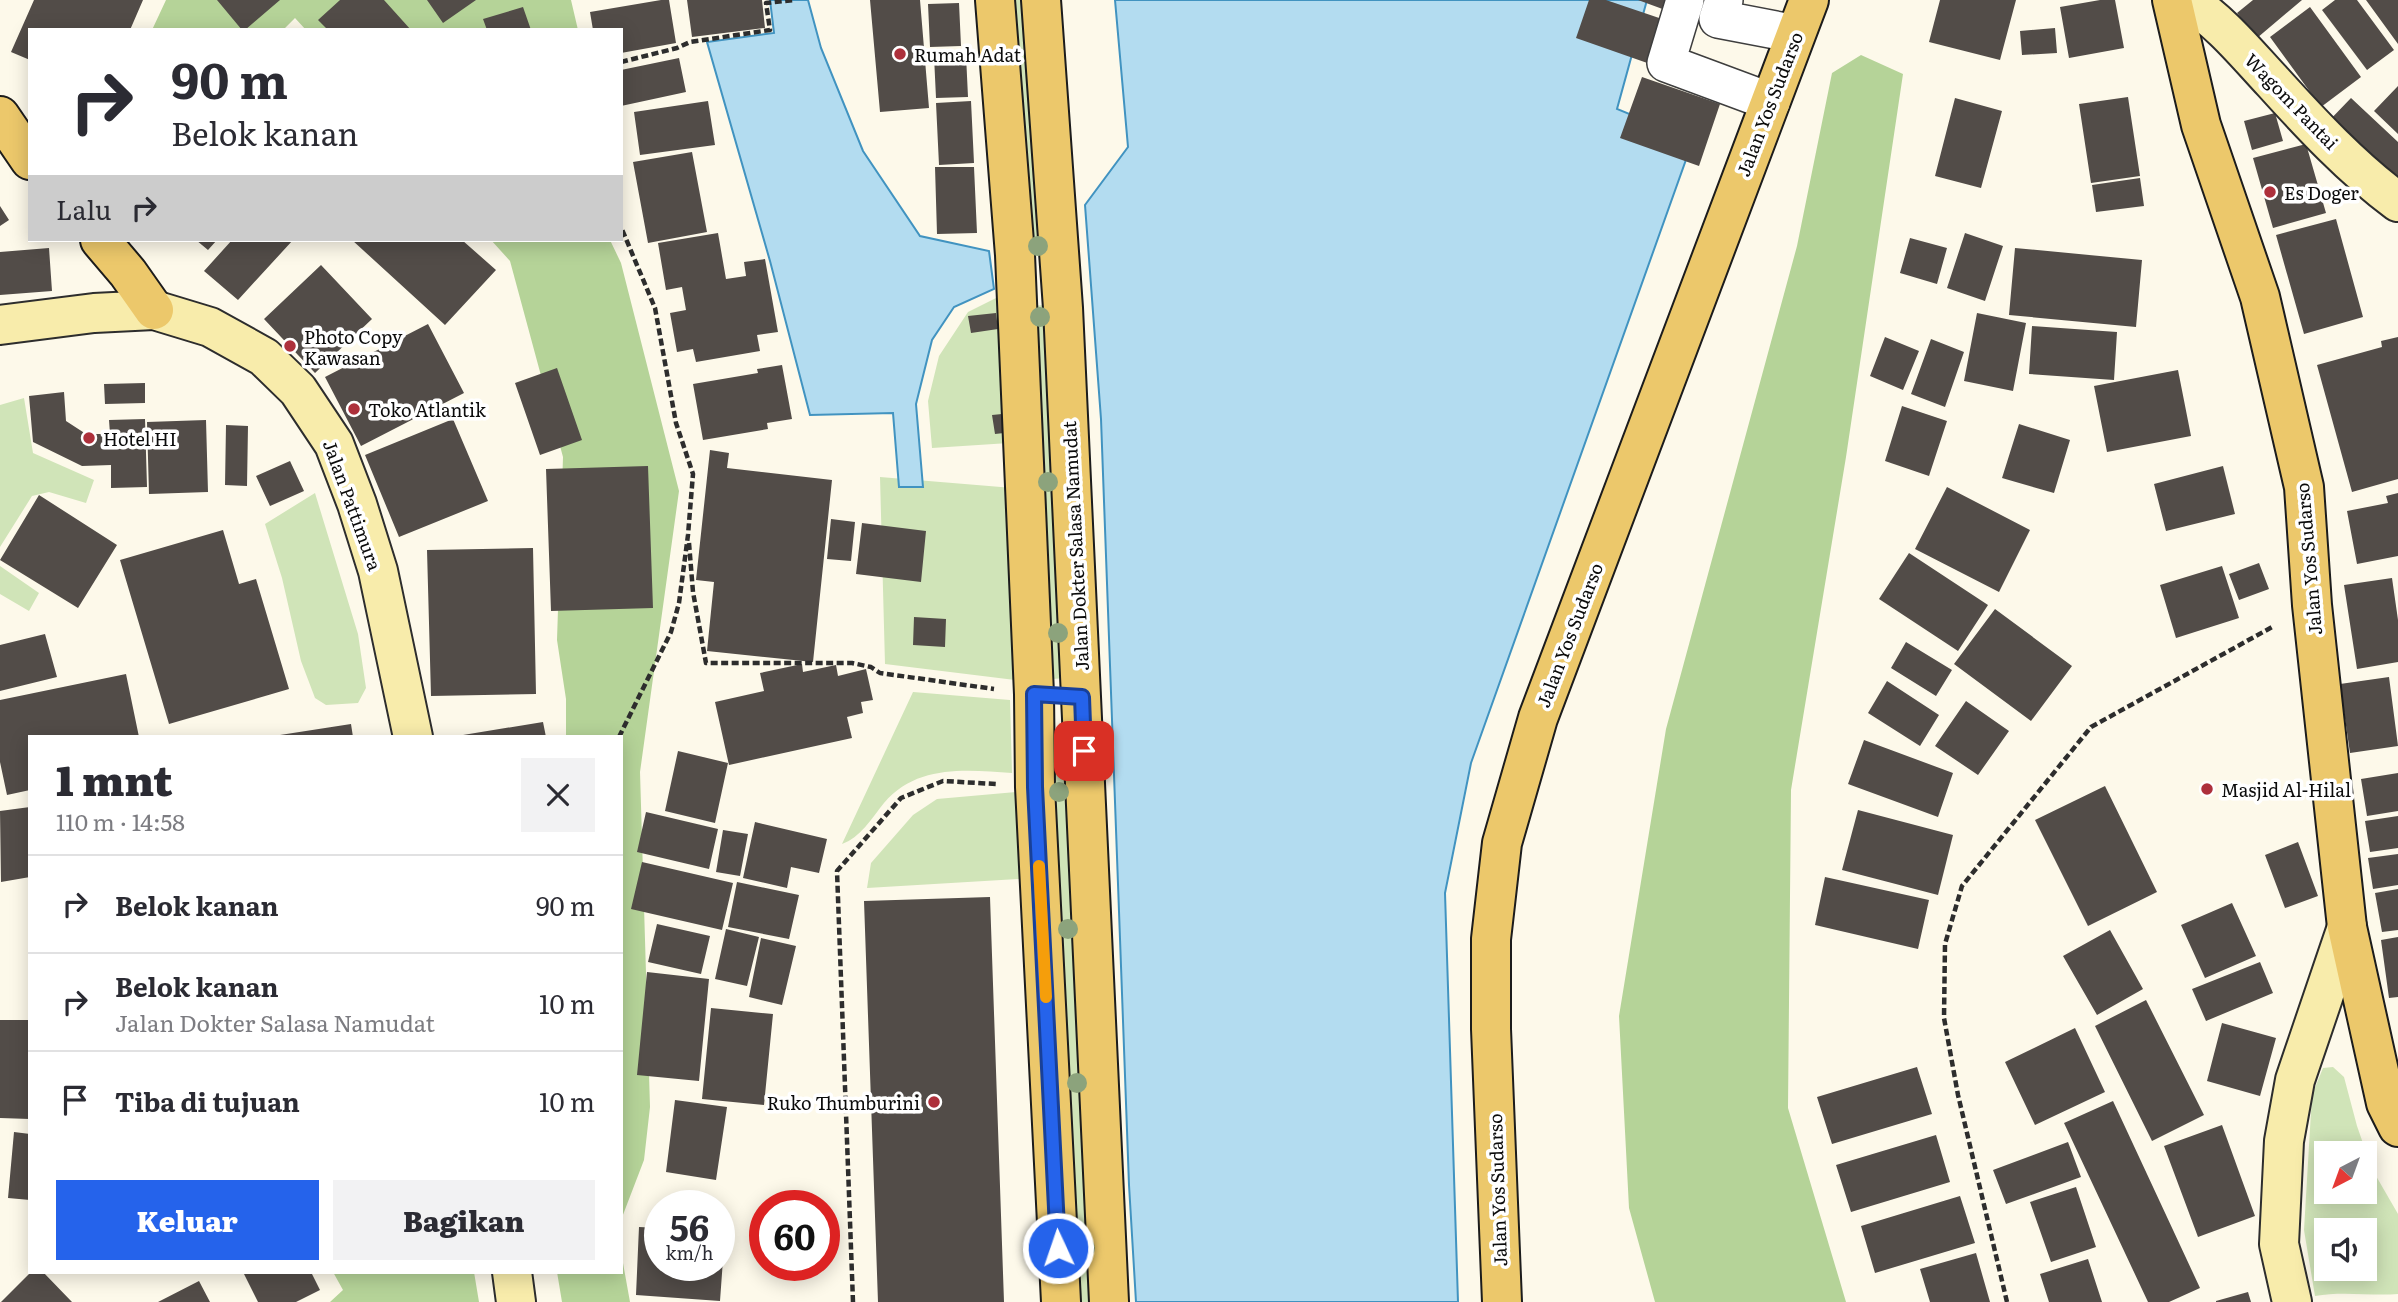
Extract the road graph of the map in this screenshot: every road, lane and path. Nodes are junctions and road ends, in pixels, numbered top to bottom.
1 (795, 0) edge
2 (995, 0) edge
3 (1041, 0) edge
4 (1685, 0) edge
5 (1724, 0) edge
6 (2172, 0) edge
7 (2187, 0) edge
8 (1802, 17) edge
9 (623, 62) edge
10 (1771, 102) junction
11 (0, 116) edge
12 (28, 157) edge
13 (2398, 202) edge
14 (623, 233) edge
15 (102, 242) edge
16 (154, 310) junction
17 (0, 325) edge
18 (688, 536) junction
19 (2312, 605) junction
20 (1034, 694) junction
21 (1082, 697) junction
22 (413, 735) edge
23 (620, 735) edge
24 (1035, 787) junction
25 (2347, 927) junction
26 (2398, 1128) edge
27 (512, 1274) edge
28 (516, 1302) edge
29 (853, 1302) edge
30 (1061, 1302) edge
31 (1109, 1302) edge
32 (1502, 1302) edge
33 (2007, 1302) edge
34 (2292, 1302) edge

1 - 9 path
2 - 20 main road
3 - 21 main road, Jalan Dokter Salasa Namudat
4 - 10 street
5 - 8 street
6 - 19 main road, Jalan Yos Sudarso
7 - 13 main road, Wagom Pantai
8 - 10 main road, Jalan Yos Sudarso
10 - 32 main road, Jalan Yos Sudarso
11 - 12 main road
14 - 18 path
15 - 16 main road
16 - 17 main road, Jalan Pattimura
16 - 22 main road, Jalan Pattimura
18 - 20 path
18 - 23 path
19 - 25 main road, Jalan Yos Sudarso
19 - 33 path
20 - 21 main road
20 - 24 main road
21 - 31 main road, Jalan Dokter Salasa Namudat
24 - 29 path
24 - 30 main road
25 - 26 main road, Jalan Yos Sudarso
25 - 34 main road
27 - 28 main road

